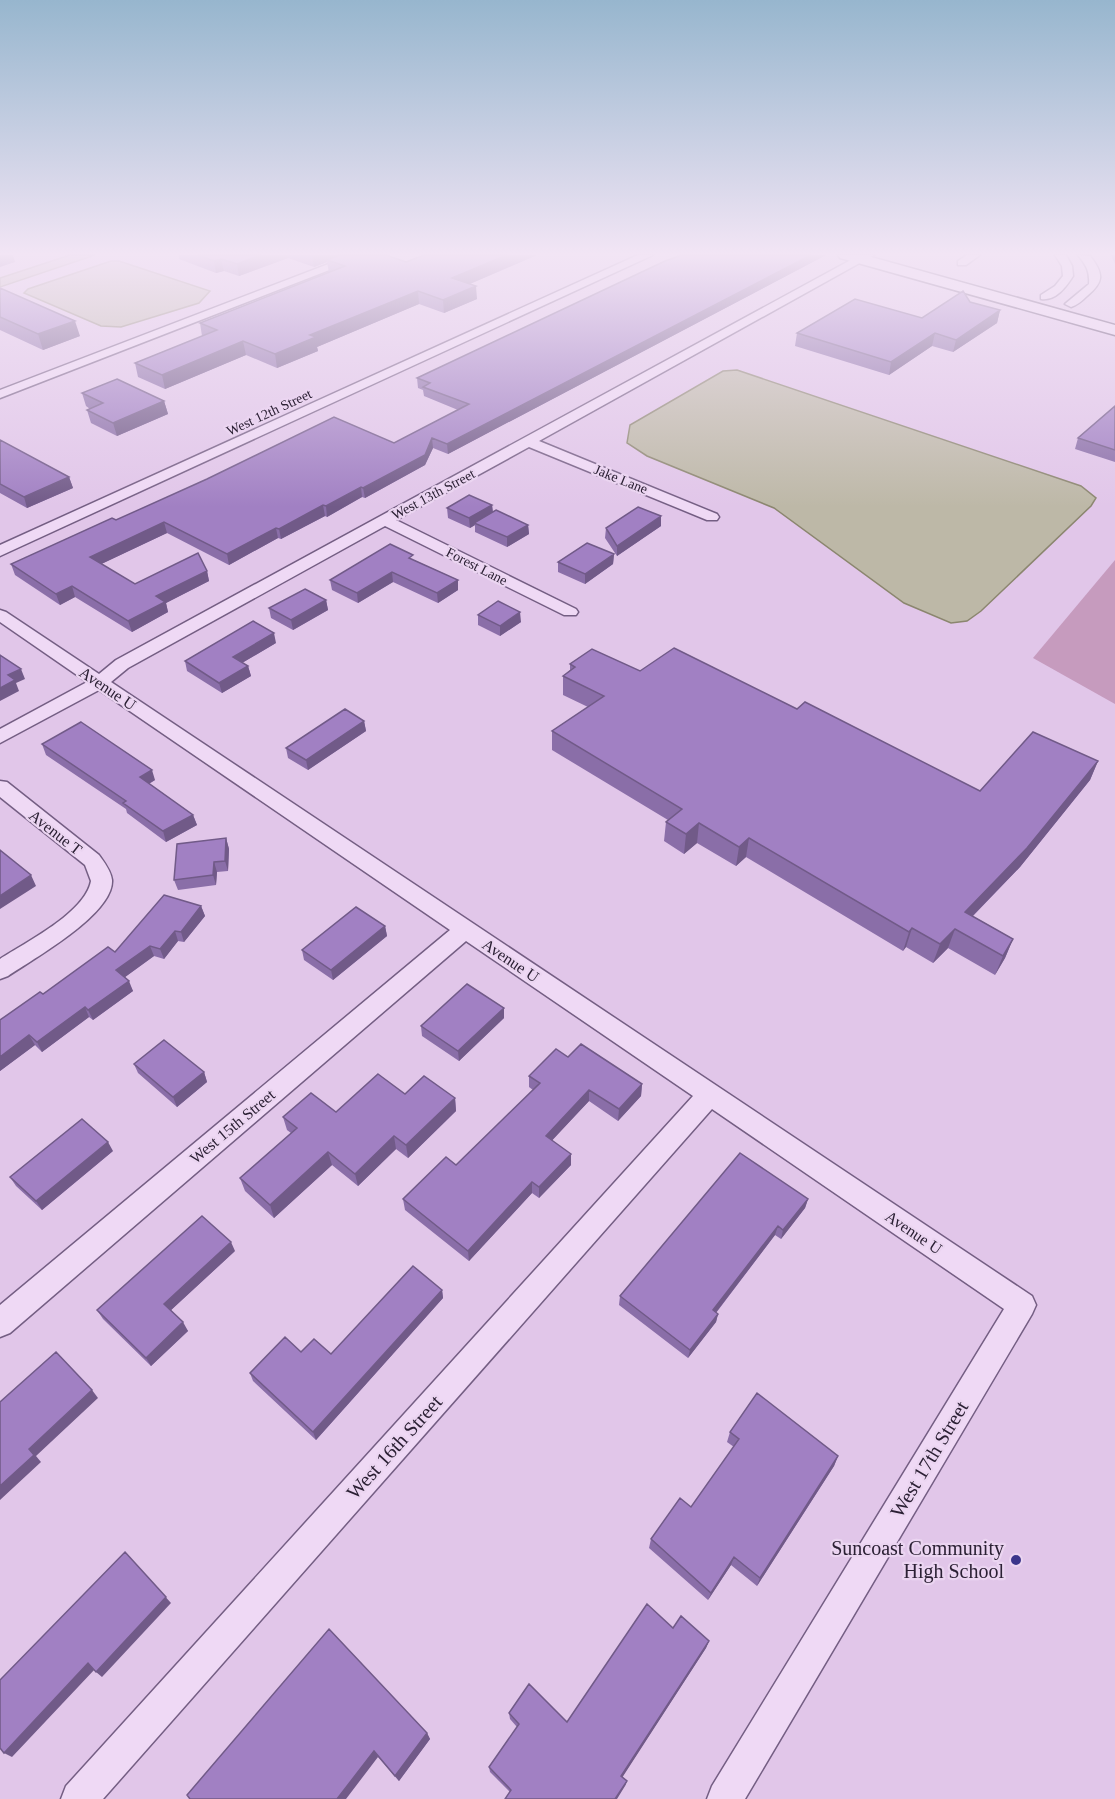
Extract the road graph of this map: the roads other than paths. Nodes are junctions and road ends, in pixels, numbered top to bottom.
1 (144, 339) edge
2 (464, 339) edge
3 (718, 339) edge
4 (0, 394) edge
5 (530, 442) junction
6 (712, 517) dead end
7 (385, 520) junction
8 (0, 551) edge
9 (570, 612) dead end
10 (0, 615) edge
11 (99, 682) junction
12 (0, 737) edge
13 (0, 787) edge
14 (465, 929) junction
15 (0, 970) edge
16 (710, 1094) junction
17 (1022, 1305) joint
18 (0, 1323) edge
19 (79, 1799) edge
20 (725, 1799) edge

1 - 4 street
2 - 8 street, West 12th Street
3 - 5 street, West 13th Street
5 - 6 street, Jake Lane
5 - 7 street, West 13th Street
7 - 9 street, Forest Lane
7 - 11 street, West 13th Street
10 - 11 street, Avenue U
11 - 12 street, West 13th Street
11 - 14 street, Avenue U
13 - 15 street, Avenue T
14 - 16 street, Avenue U
14 - 18 street, West 15th Street
16 - 17 street, Avenue U
16 - 19 street, West 16th Street
17 - 20 street, West 17th Street

